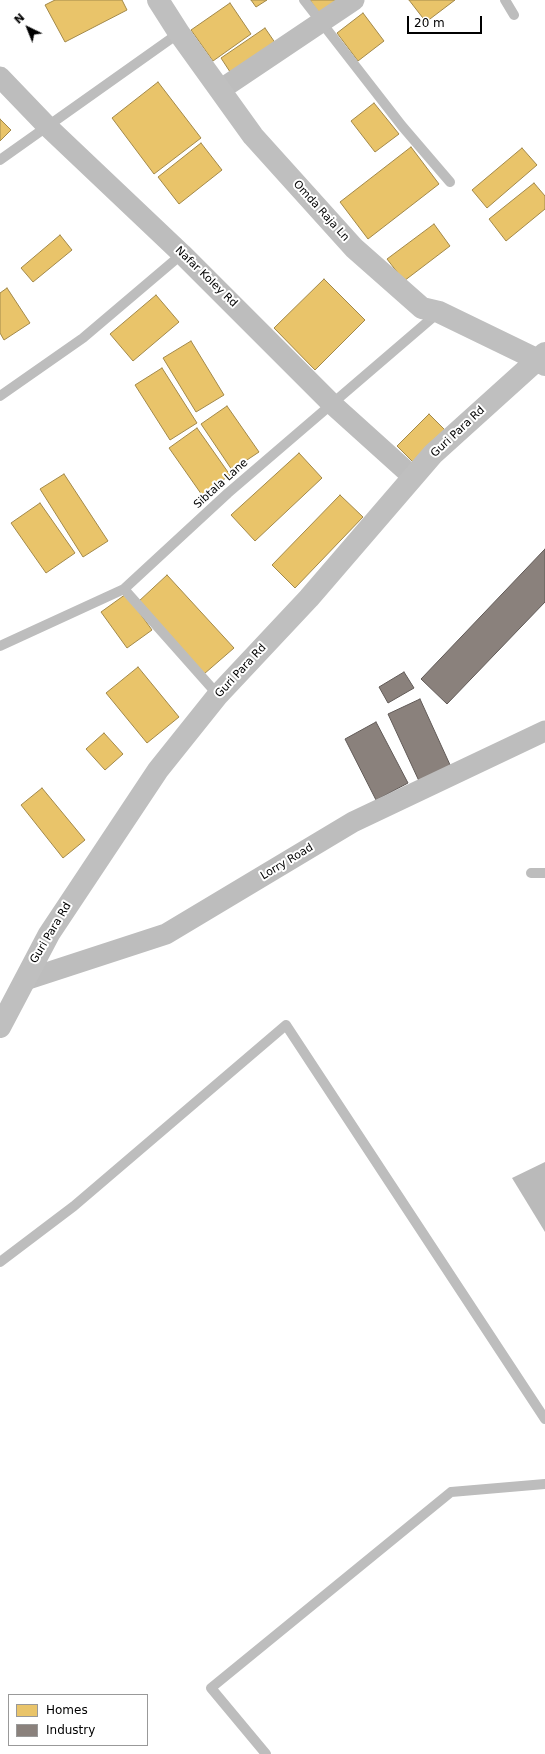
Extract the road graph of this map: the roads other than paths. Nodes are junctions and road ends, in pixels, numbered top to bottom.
1 (158, 0) edge
2 (304, 0) edge
3 (354, 0) edge
4 (505, 0) edge
5 (514, 15) dead end
6 (321, 22) junction
7 (179, 34) junction
8 (0, 77) edge
9 (220, 90) junction
10 (47, 126) junction
11 (0, 160) edge
12 (450, 182) dead end
13 (182, 254) junction
14 (439, 312) junction
15 (543, 359) edge
16 (0, 396) edge
17 (332, 404) junction
18 (413, 477) junction
19 (124, 589) junction
20 (0, 646) edge
21 (218, 695) junction
22 (545, 731) edge
23 (545, 872) edge
24 (531, 873) dead end
25 (25, 980) junction
26 (0, 1027) edge
27 (0, 1262) edge
28 (545, 1419) edge
29 (545, 1484) edge
30 (266, 1754) edge

1 - 7 main road, Omda Raja Ln
2 - 6 lane
3 - 6 street
4 - 5 lane
6 - 9 street
6 - 12 lane
7 - 9 main road, Omda Raja Ln
7 - 10 lane
8 - 10 street, Nafar Koley Rd
9 - 14 main road, Omda Raja Ln
10 - 11 lane
10 - 13 street, Nafar Koley Rd
13 - 16 lane
13 - 17 street, Nafar Koley Rd
14 - 15 main road, Omda Raja Ln
14 - 17 lane, Sibtala Lane
15 - 18 main road, Guri Para Rd
17 - 18 street, Nafar Koley Rd
17 - 19 lane, Sibtala Lane
18 - 21 main road, Guri Para Rd
19 - 20 lane, Sibtala Lane
19 - 21 lane
21 - 25 main road, Guri Para Rd
22 - 25 street, Lorry Road
23 - 24 lane
25 - 26 main road, Guri Para Rd
27 - 28 lane
29 - 30 lane

